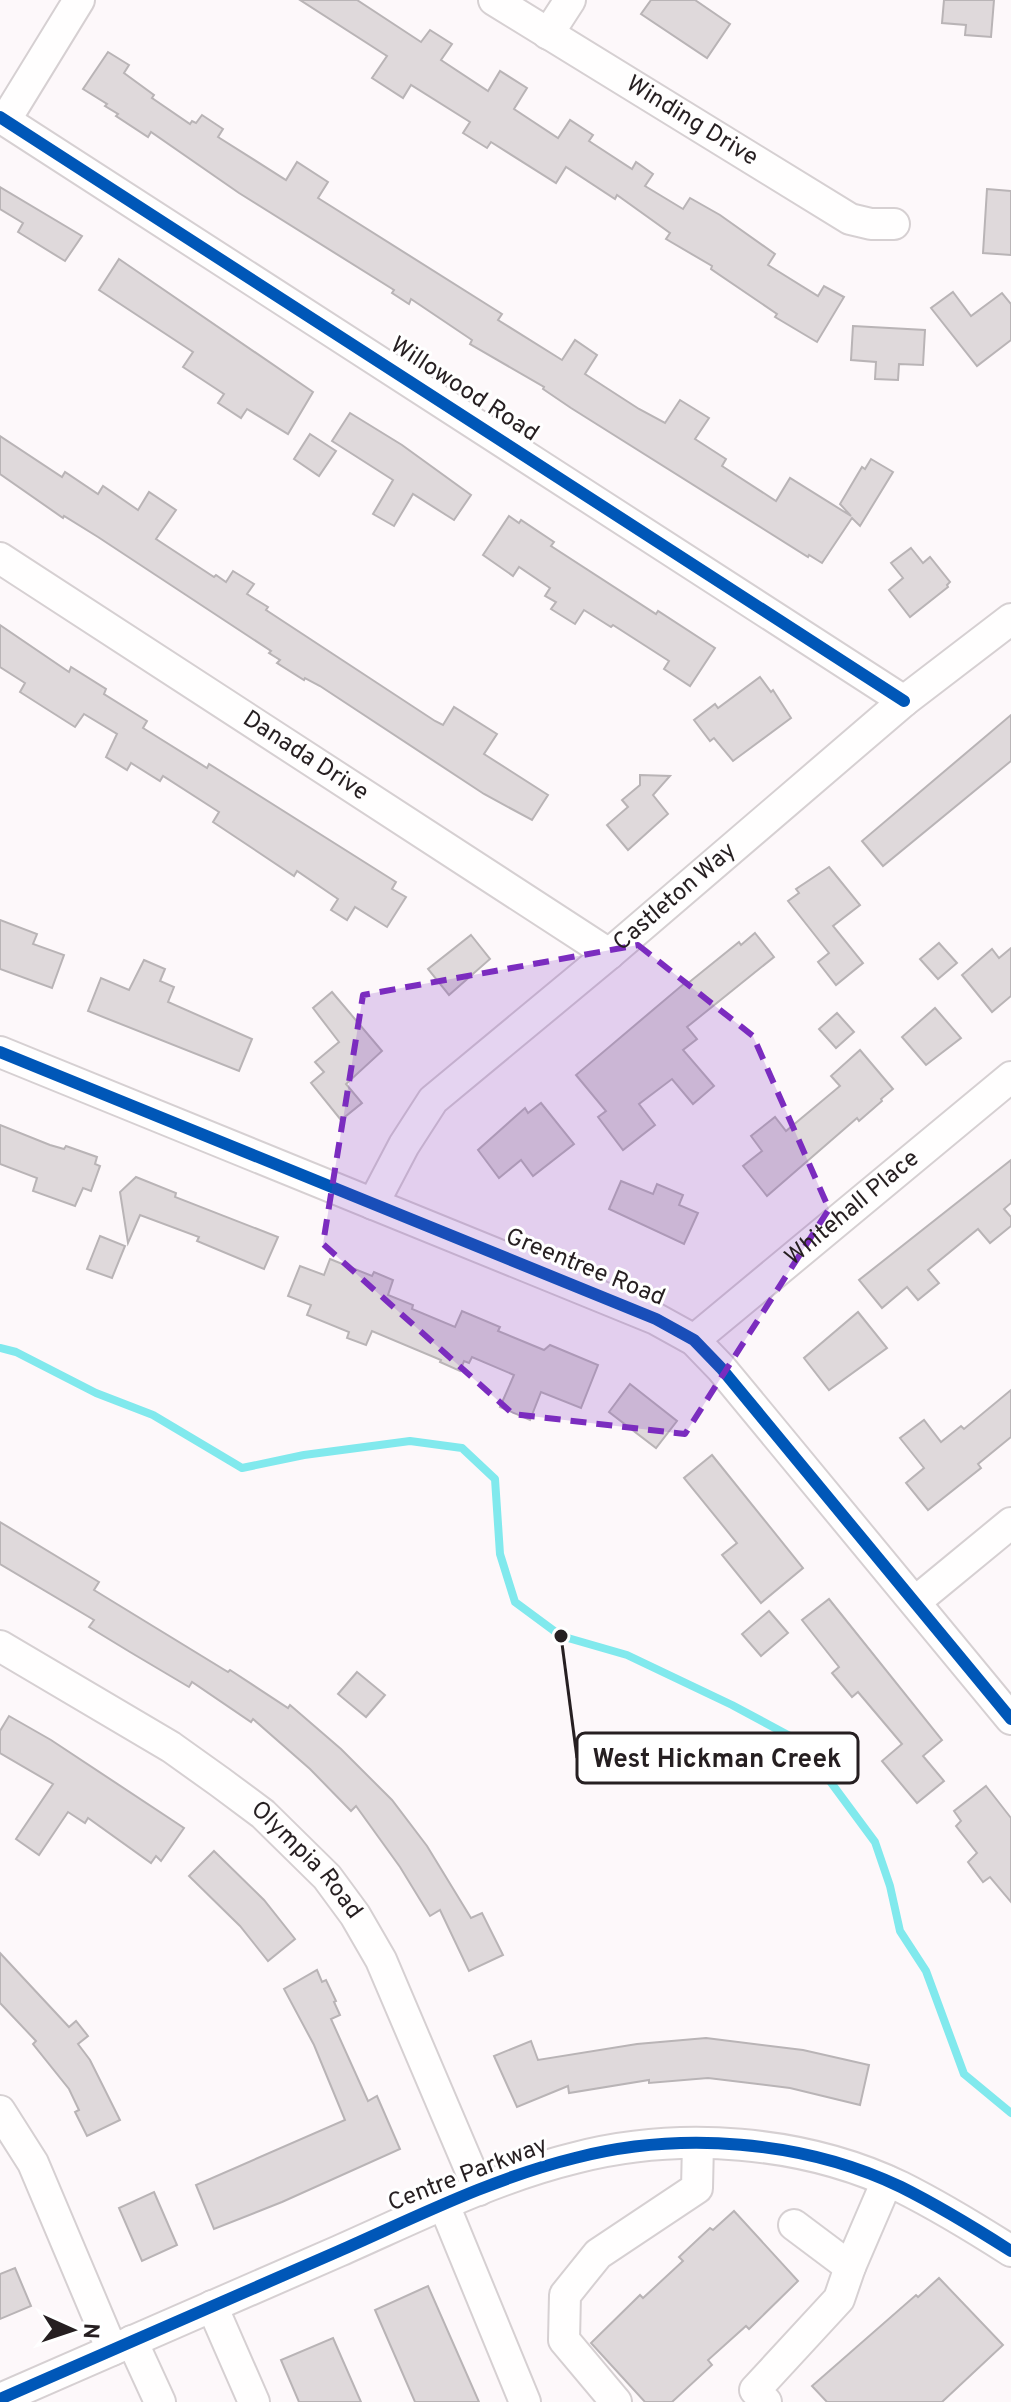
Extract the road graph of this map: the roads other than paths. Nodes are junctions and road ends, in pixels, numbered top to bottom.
1 (79, 0) edge
2 (494, 0) edge
3 (570, 0) edge
4 (548, 34) junction
5 (3, 118) edge
6 (894, 224) dead end
7 (0, 558) edge
8 (1011, 619) edge
9 (904, 701) junction
10 (609, 954) junction
11 (0, 1052) edge
12 (1011, 1077) edge
13 (373, 1204) junction
14 (694, 1340) junction
15 (1011, 1523) edge
16 (915, 1602) junction
17 (0, 1646) edge
18 (1011, 1719) edge
19 (0, 2111) edge
20 (698, 2143) junction
21 (887, 2181) junction
22 (479, 2190) junction
23 (444, 2205) junction
24 (794, 2225) dead end
25 (1011, 2251) edge
26 (850, 2267) junction
27 (212, 2306) junction
28 (122, 2345) junction
29 (753, 2398) edge
30 (0, 2399) edge
31 (160, 2402) edge
32 (254, 2402) edge
33 (525, 2402) edge
34 (616, 2402) edge

1 - 5 street
2 - 4 street, Winding Drive
3 - 4 street
4 - 6 street, Winding Drive
5 - 9 street, Willowood Road
7 - 10 street, Danada Drive
8 - 9 street, Castleton Way
9 - 10 street, Castleton Way
10 - 13 street, Castleton Way
11 - 13 street, Greentree Road
12 - 14 street, Whitehall Place
13 - 14 street, Greentree Road
14 - 16 street, Greentree Road
15 - 16 street
16 - 18 street, Greentree Road
17 - 22 street, Olympia Road
19 - 28 street
20 - 21 street, Centre Parkway
20 - 22 street, Centre Parkway
20 - 34 street
21 - 25 street, Centre Parkway
21 - 26 street
22 - 23 street, Centre Parkway
23 - 27 street, Centre Parkway
23 - 33 street
24 - 26 street
26 - 29 street
27 - 28 street, Centre Parkway
27 - 32 street
28 - 30 street, Centre Parkway
28 - 31 street

